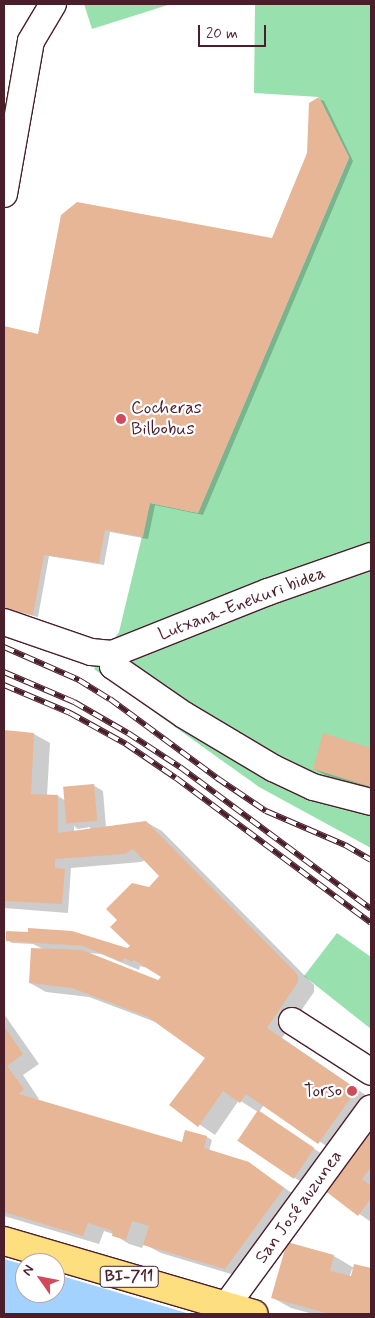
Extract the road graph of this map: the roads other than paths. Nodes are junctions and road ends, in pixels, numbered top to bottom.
1 (53, 4) edge
2 (4, 194) edge
3 (371, 556) edge
4 (4, 622) edge
5 (112, 654) junction
6 (371, 802) edge
7 (292, 1021) dead end
8 (371, 1072) edge
9 (371, 1108) edge
10 (4, 1241) edge
11 (226, 1306) junction
12 (254, 1314) edge

1 - 2 street
3 - 5 street, Lutxana-Enekuri bidea
4 - 5 street
5 - 6 street
7 - 8 street
9 - 11 street, San José auzunea
10 - 11 main road, BI-711
11 - 12 main road, BI-711

